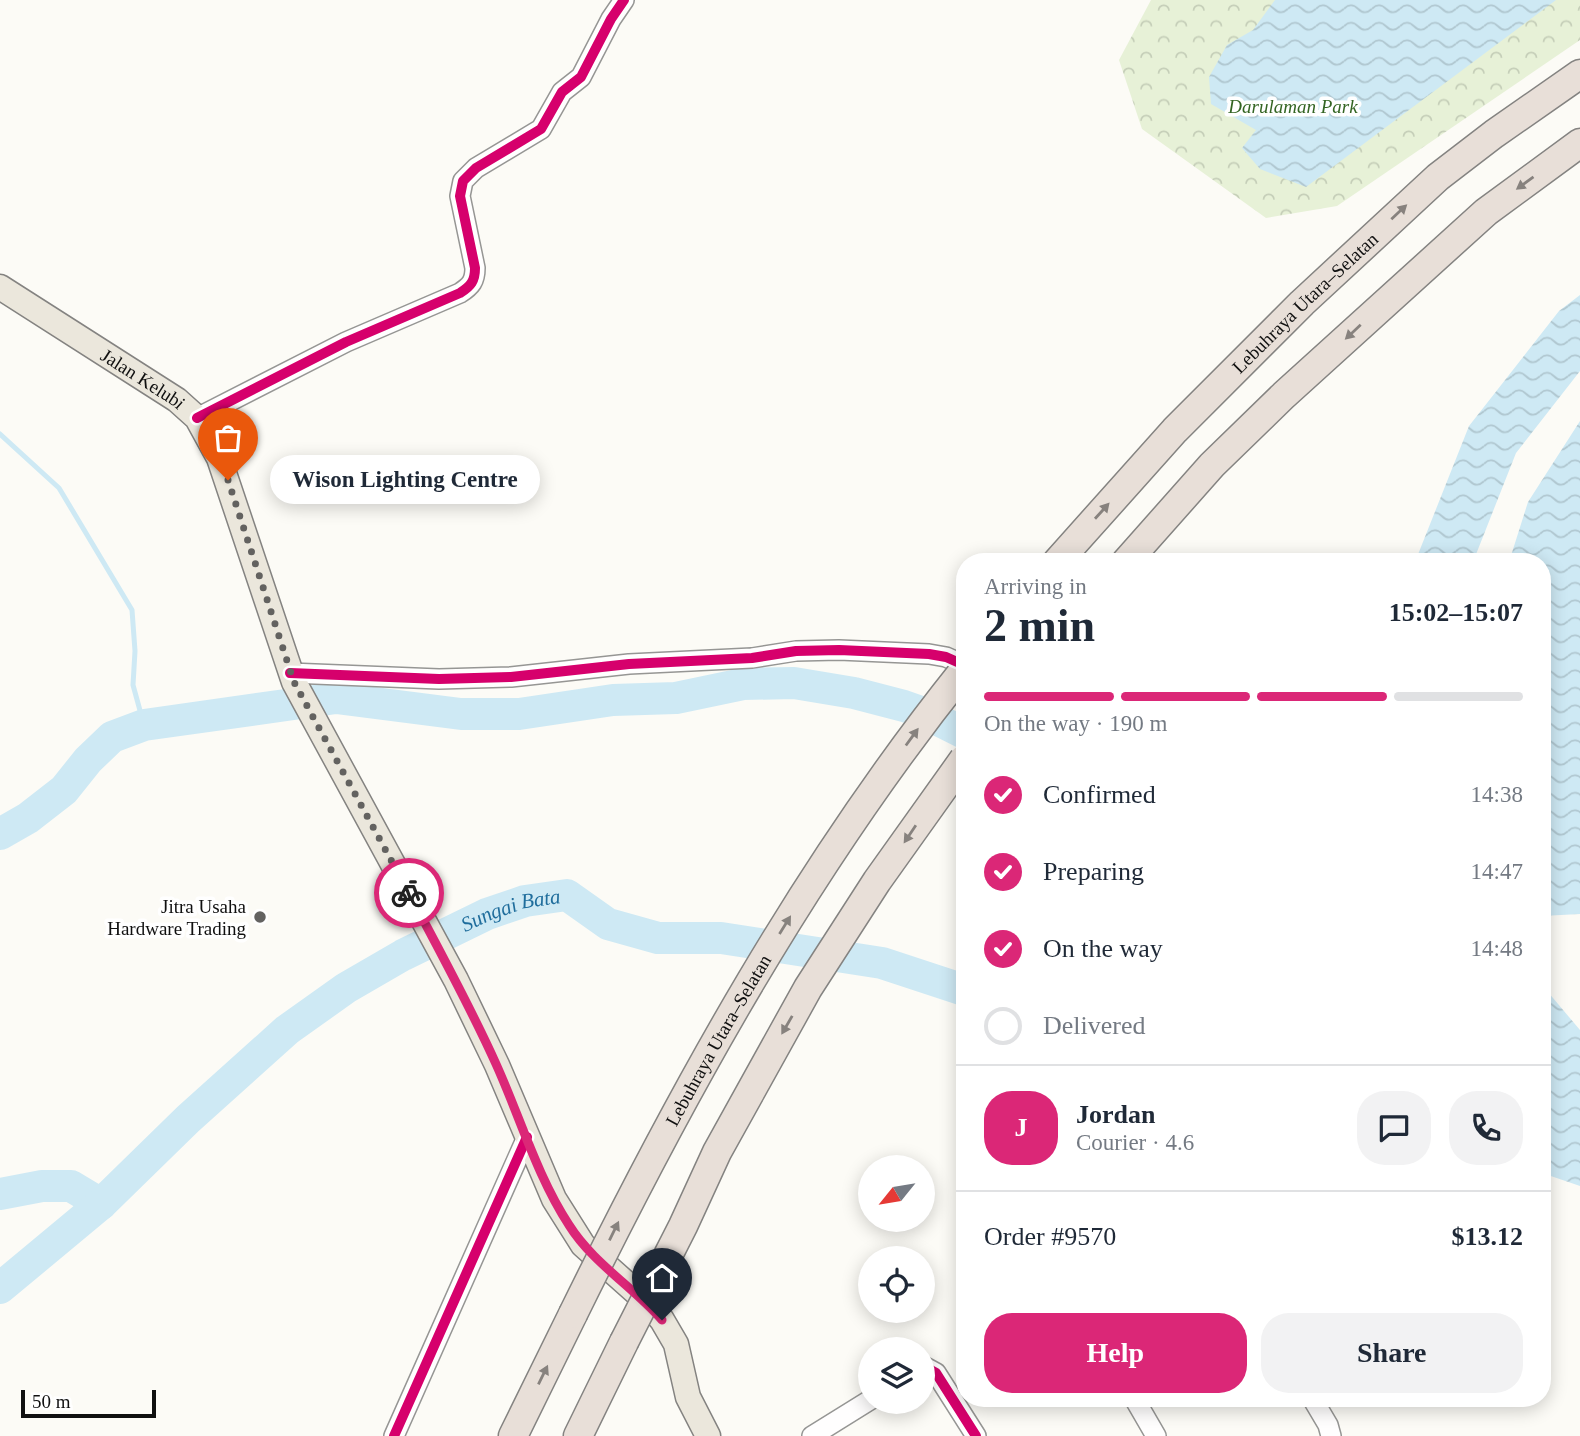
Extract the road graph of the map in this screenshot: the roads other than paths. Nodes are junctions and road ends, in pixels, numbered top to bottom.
1 (624, 0) edge
2 (1580, 74) edge
3 (1580, 143) edge
4 (0, 287) edge
5 (197, 418) junction
6 (1065, 553) edge
7 (1134, 553) edge
8 (956, 663) edge
9 (292, 677) junction
10 (956, 678) edge
11 (956, 770) edge
12 (527, 1137) junction
13 (935, 1373) edge
14 (956, 1404) edge
15 (858, 1407) edge
16 (958, 1407) edge
17 (1138, 1407) edge
18 (1317, 1407) edge
19 (394, 1436) edge
20 (513, 1436) edge
21 (578, 1436) edge
22 (708, 1436) edge
23 (812, 1436) edge
24 (976, 1436) edge
25 (1156, 1436) edge
26 (1331, 1436) edge

1 - 5 street
6 -> 2 highway, Lebuhraya Utara–Selatan
3 -> 7 highway
4 - 5 main road, Jalan Kelubi
5 - 9 main road, Jalan Kelubi
8 - 9 street
9 - 12 main road, Jalan Kelubi
20 -> 10 highway, Lebuhraya Utara–Selatan, bridge
11 -> 21 highway, bridge
12 - 19 street
12 - 22 main road, Jalan Kelubi
13 - 14 street
15 - 23 street
16 - 24 street
17 - 25 street
18 - 26 street

